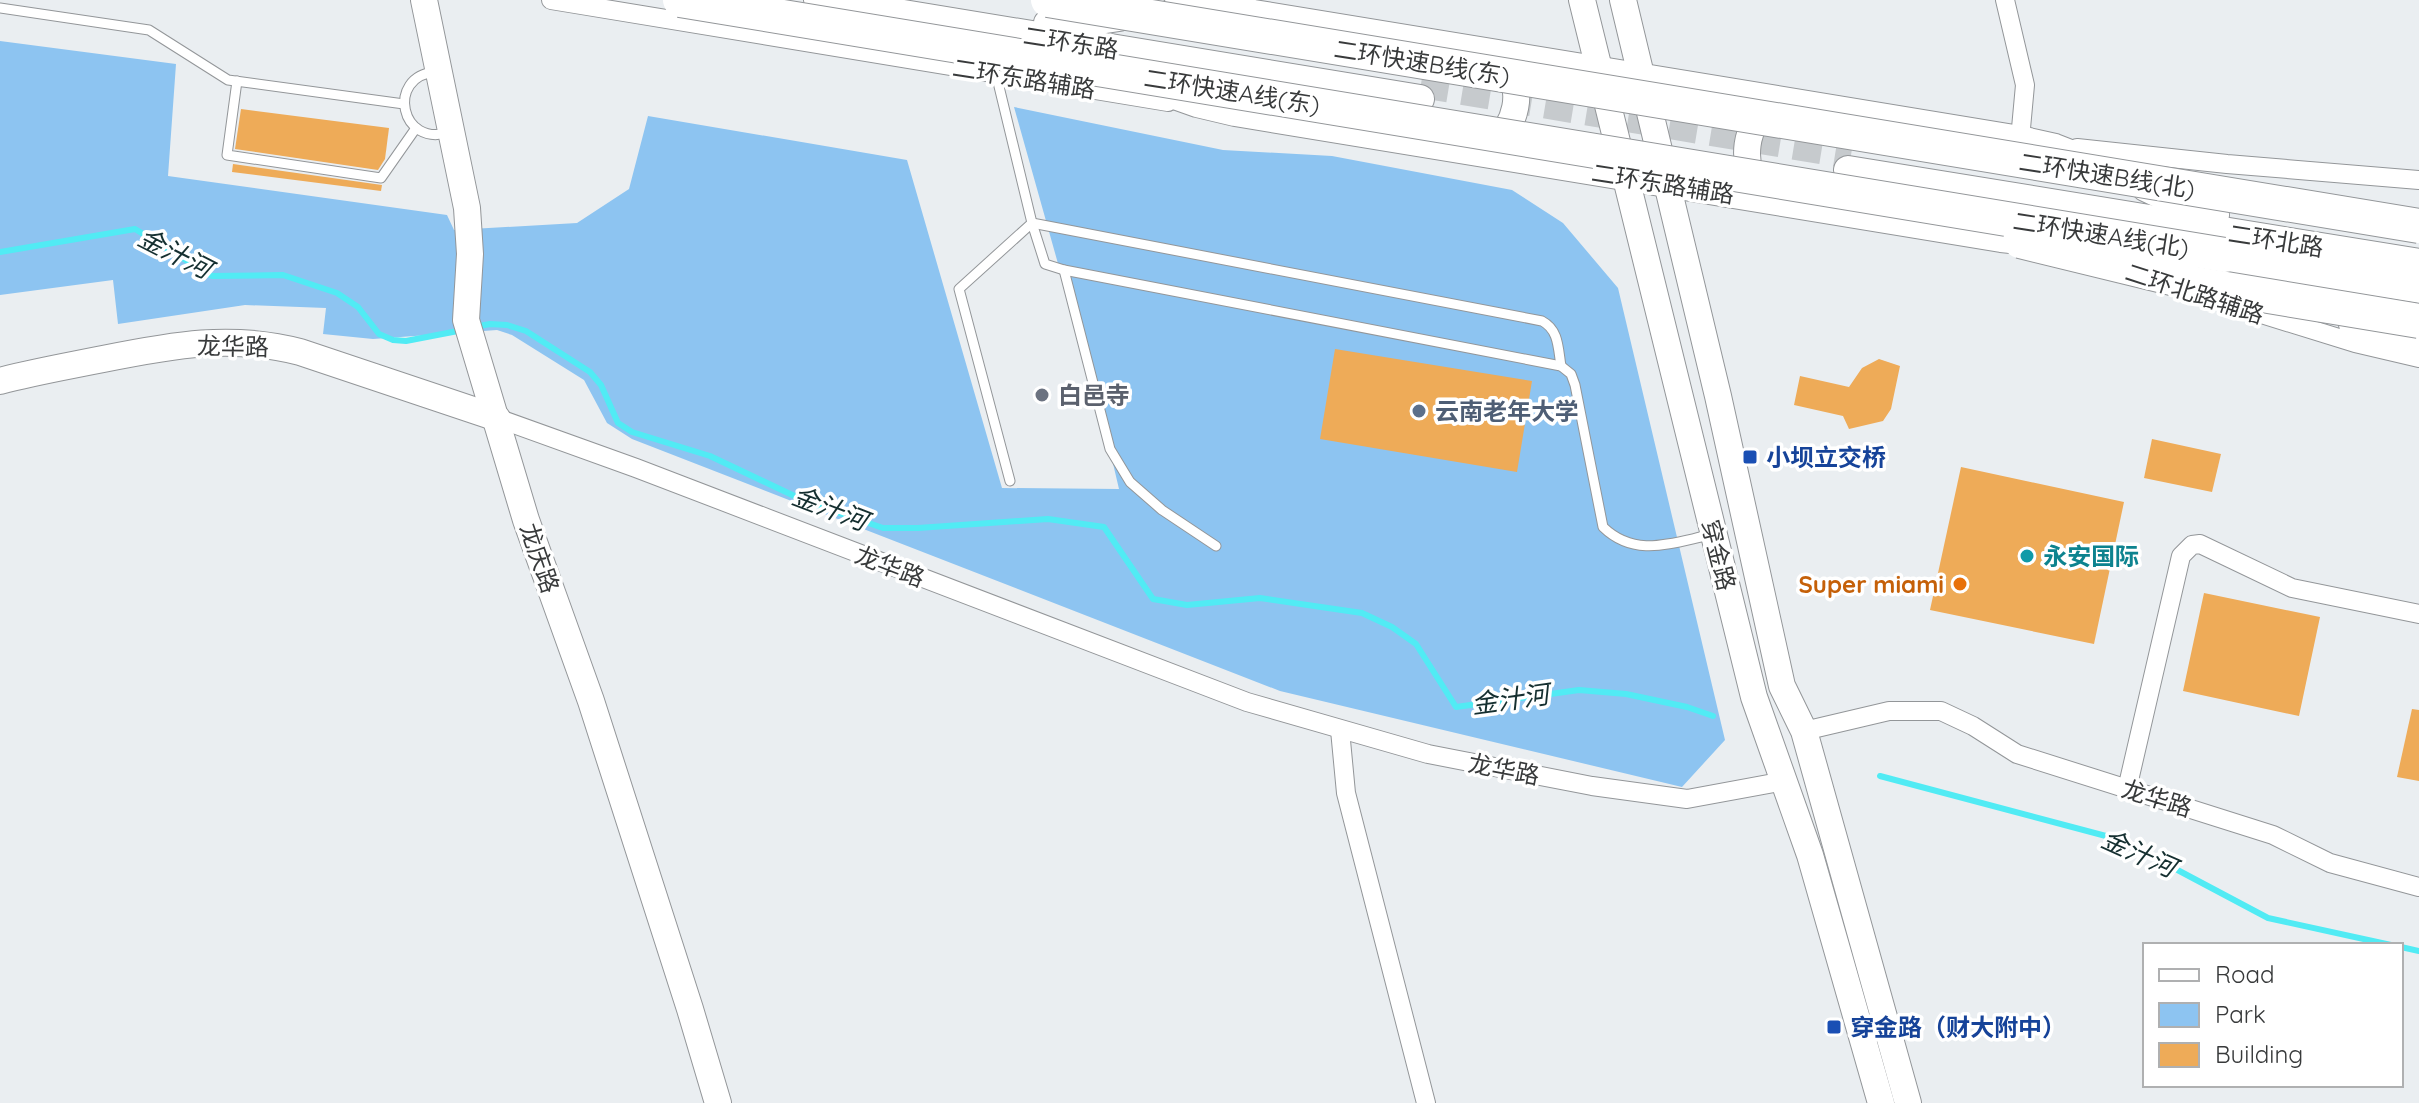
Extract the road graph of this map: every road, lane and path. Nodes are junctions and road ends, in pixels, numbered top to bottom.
1 (424, 0) edge
2 (551, 0) edge
3 (680, 0) edge
4 (818, 0) edge
5 (910, 0) edge
6 (1176, 0) edge
7 (1582, 0) edge
8 (1623, 0) edge
9 (2005, 0) edge
10 (0, 8) edge
11 (1254, 13) junction
12 (1047, 20) edge
13 (1479, 50) junction
14 (1599, 70) junction
15 (439, 72) junction
16 (996, 73) junction
17 (1642, 77) junction
18 (237, 81) junction
19 (1420, 92) tunnel mouth
20 (404, 104) junction
21 (1235, 113) junction
22 (1798, 113) junction
23 (416, 128) junction
24 (450, 132) junction
25 (1460, 150) junction
26 (2025, 151) junction
27 (1850, 163) tunnel mouth
28 (1626, 177) junction
29 (2419, 180) edge
30 (1667, 184) junction
31 (1782, 192) junction
32 (2419, 202) edge
33 (1032, 223) junction
34 (2215, 223) junction
35 (2419, 226) edge
36 (2001, 239) junction
37 (2419, 248) edge
38 (2419, 263) edge
39 (1064, 270) junction
40 (2419, 286) edge
41 (2220, 289) junction
42 (2419, 321) edge
43 (2419, 339) edge
44 (2419, 358) edge
45 (1561, 366) junction
46 (0, 381) edge
47 (497, 418) junction
48 (1010, 481) dead end
49 (1713, 534) junction
50 (1216, 546) dead end
51 (2419, 614) edge
52 (1340, 730) junction
53 (1804, 731) junction
54 (1785, 781) junction
55 (2127, 789) junction
56 (2419, 887) edge
57 (718, 1103) edge
58 (1426, 1103) edge
59 (1881, 1103) edge
60 (1908, 1103) edge

1 - 15 street, 龙庆路
2 - 16 street, 二环东路辅路
3 - 31 highway, 二环快速A线(东), bridge
4 - 12 main road, 二环东路
5 - 12 main road, 二环东路
6 - 11 street
7 - 14 street, 穿金路
8 - 17 street, 穿金路
9 - 26 street
10 - 18 lane
11 - 12 street
11 - 13 street
12 - 19 main road, 二环东路
12 - 21 street
12 - 22 highway, 二环快速B线(东), bridge
13 - 14 street
13 - 25 street
14 - 17 street
14 - 28 street, 穿金路
15 - 20 lane
15 - 24 street, 龙庆路
16 - 21 street, 二环东路辅路
16 - 33 lane
17 - 22 street
17 - 30 street, 穿金路
18 - 20 lane
18 - 23 lane
20 - 23 lane
21 - 25 street, 二环东路辅路
22 - 26 highway, 二环快速B线(北), bridge
22 - 31 street
23 - 24 lane
24 - 47 street, 龙庆路
25 - 28 street, 二环东路辅路
26 - 29 street
26 - 32 highway, bridge
26 - 34 street
26 - 35 highway, 二环快速B线(北), bridge
27 - 34 main road, 二环北路
28 - 30 street, 二环东路辅路
28 - 49 street, 穿金路
30 - 31 street, 二环东路辅路
30 - 53 street, 穿金路
31 - 36 street, 二环北路辅路
31 - 40 highway, 二环快速A线(北), bridge
31 - 41 highway, bridge
33 - 39 lane
33 - 45 lane
33 - 48 lane
34 - 36 street
34 - 37 main road, 二环北路
34 - 38 main road, 二环北路
36 - 44 street, 二环北路辅路
39 - 45 lane
39 - 50 lane
41 - 42 highway, bridge
41 - 43 highway, bridge
45 - 49 lane
46 - 47 street, 龙华路
47 - 52 street, 龙华路
47 - 57 street, 龙庆路
49 - 54 street, 穿金路
51 - 55 street
52 - 54 street, 龙华路
52 - 58 street
53 - 55 street, 龙华路
53 - 60 street, 穿金路
54 - 59 street, 穿金路
55 - 56 street, 龙华路

